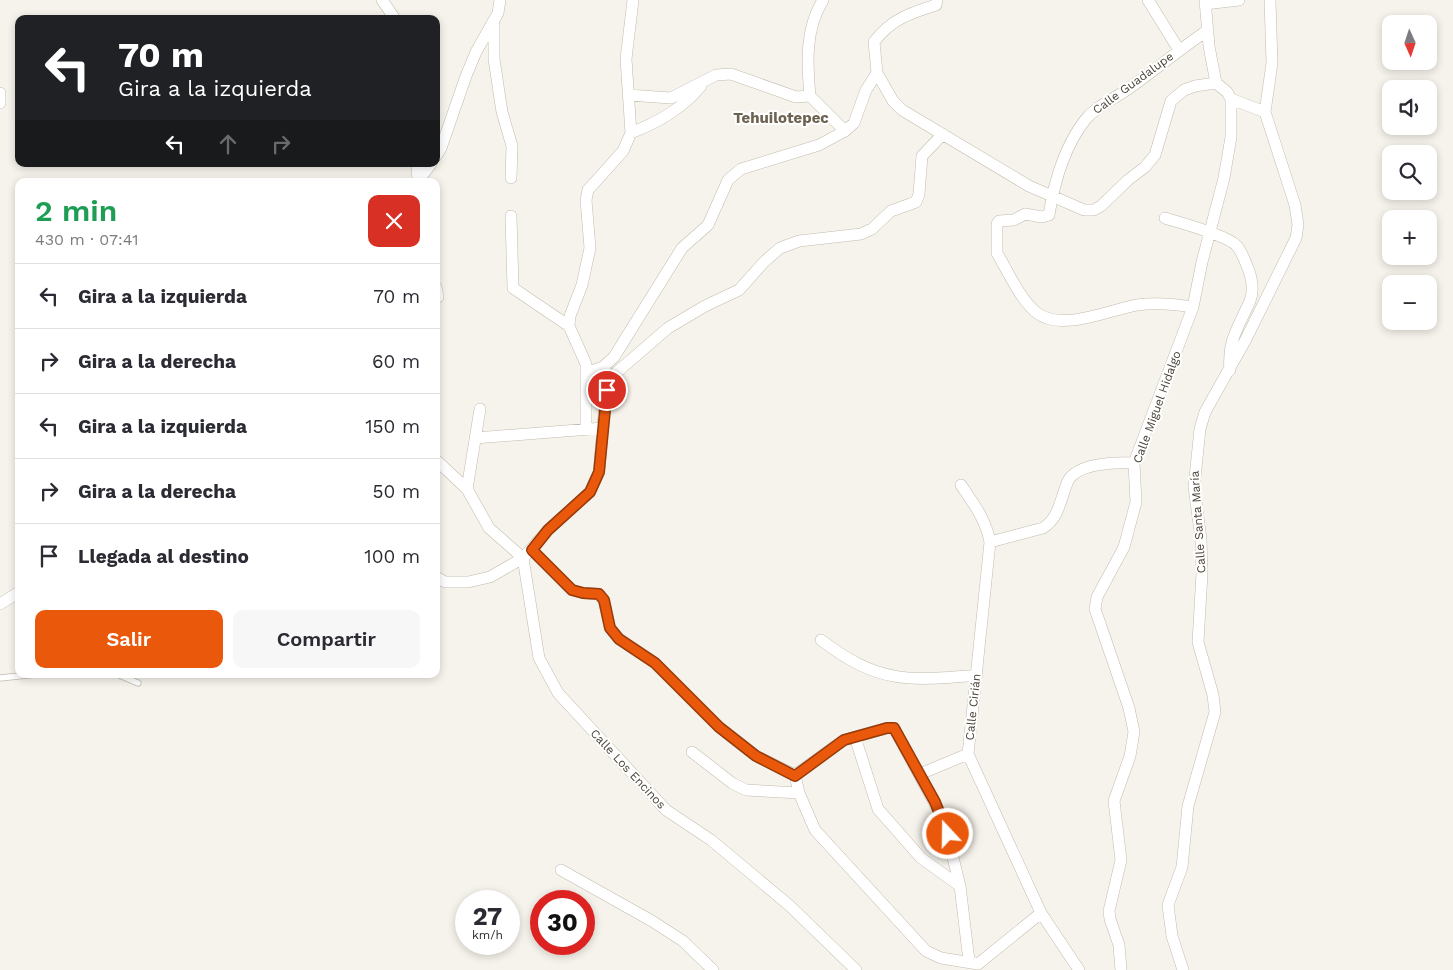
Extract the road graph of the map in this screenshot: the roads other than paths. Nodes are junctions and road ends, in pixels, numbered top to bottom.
1 (382, 0) edge
2 (500, 0) edge
3 (633, 0) edge
4 (823, 0) edge
5 (937, 0) edge
6 (1148, 0) edge
7 (1239, 0) edge
8 (1270, 0) edge
9 (1205, 2) edge
10 (392, 15) edge
11 (494, 22) junction
12 (1208, 30) junction
13 (1179, 50) junction
14 (876, 73) junction
15 (705, 81) junction
16 (1216, 83) junction
17 (0, 94) edge
18 (628, 95) junction
19 (810, 96) junction
20 (1231, 99) junction
21 (0, 103) edge
22 (1265, 112) junction
23 (845, 131) junction
24 (631, 134) junction
25 (943, 134) junction
26 (440, 151) edge
27 (429, 167) edge
28 (420, 178) edge
29 (511, 178) dead end
30 (1052, 198) junction
31 (511, 216) dead end
32 (1165, 218) dead end
33 (1209, 233) junction
34 (1194, 308) junction
35 (569, 326) junction
36 (603, 367) junction
37 (1230, 370) junction
38 (586, 373) junction
39 (610, 378) junction
40 (480, 409) dead end
41 (586, 428) junction
42 (603, 428) junction
43 (475, 438) junction
44 (1134, 463) junction
45 (440, 464) edge
46 (961, 485) dead end
47 (467, 489) junction
48 (990, 542) junction
49 (528, 554) junction
50 (440, 580) edge
51 (15, 595) edge
52 (0, 604) edge
53 (821, 640) dead end
54 (976, 674) junction
55 (15, 676) edge
56 (0, 678) edge
57 (126, 678) edge
58 (138, 683) dead end
59 (855, 737) junction
60 (692, 752) dead end
61 (968, 754) junction
62 (920, 774) junction
63 (795, 776) junction
64 (799, 793) junction
65 (561, 870) dead end
66 (960, 886) junction
67 (1041, 913) junction
68 (977, 965) edge
69 (713, 970) edge
70 (856, 970) edge
71 (1079, 970) edge
72 (1121, 970) edge
73 (1183, 970) edge

1 - 10 street
2 - 11 street
3 - 18 street
4 - 19 street
5 - 14 street
6 - 13 street
7 - 9 street
8 - 22 street
9 - 12 street
11 - 26 street
11 - 29 street
12 - 13 street, Calle Guadalupe
12 - 16 street
13 - 30 street, Calle Guadalupe
14 - 23 street
14 - 25 street
15 - 18 street
15 - 19 street
15 - 24 street
16 - 20 street
16 - 30 street
17 - 21 street
18 - 24 street
19 - 23 street
20 - 22 street
20 - 33 street, Calle Miguel Hidalgo
22 - 37 street, Calle Santa María
23 - 36 street
24 - 35 street
25 - 30 street
25 - 39 street
27 - 28 street
30 - 34 street, Calle Guadalupe
31 - 35 street
32 - 33 street
33 - 34 street, Calle Miguel Hidalgo
33 - 37 street
34 - 44 street, Calle Miguel Hidalgo
35 - 38 street
36 - 38 street
36 - 39 street
37 - 73 street, Calle Santa María
38 - 41 street
39 - 42 street
40 - 43 street
41 - 42 street
41 - 43 street
42 - 49 street
43 - 47 street
44 - 48 street
44 - 72 street, Calle Miguel Hidalgo
45 - 47 street
46 - 48 street, Calle Cirián
47 - 49 street
48 - 54 street, Calle Cirián
49 - 50 street
49 - 63 street
49 - 70 street, Calle Los Encinos
51 - 52 street
53 - 54 street
54 - 61 street, Calle Cirián
55 - 56 lane
57 - 58 lane
59 - 62 street
59 - 63 street
59 - 66 street
60 - 64 street
61 - 62 street
61 - 67 street, Calle Cirián
62 - 66 street
63 - 64 street
64 - 68 street
65 - 69 street
66 - 68 street
67 - 68 street
67 - 71 street, Calle Cirián

